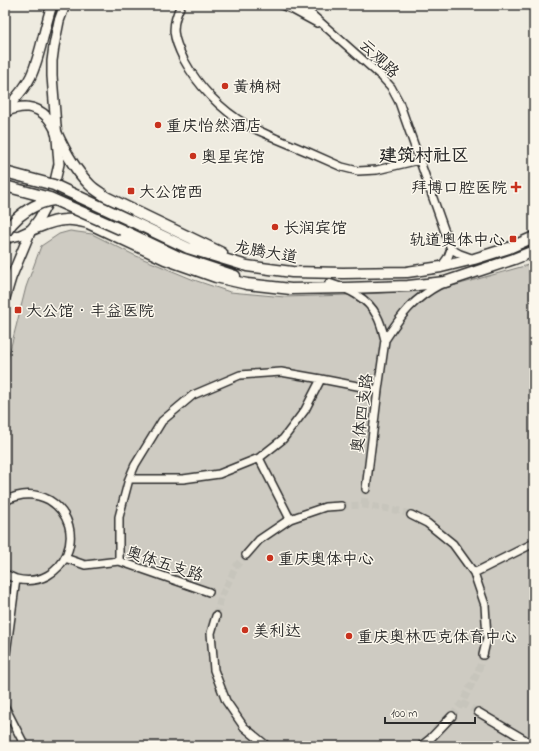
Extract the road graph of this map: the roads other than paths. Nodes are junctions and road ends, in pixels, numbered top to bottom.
1 (52, 5) edge
2 (65, 5) edge
3 (181, 5) edge
4 (281, 5) edge
5 (301, 5) edge
6 (295, 8) edge
7 (329, 30) junction
8 (5, 111) edge
9 (56, 132) junction
10 (420, 160) junction
11 (5, 172) edge
12 (5, 186) edge
13 (82, 198) junction
14 (30, 230) junction
15 (5, 233) edge
16 (5, 237) edge
17 (534, 237) edge
18 (451, 249) junction
19 (534, 251) edge
20 (474, 260) junction
21 (247, 266) junction
22 (441, 267) junction
23 (478, 271) junction
24 (445, 282) junction
25 (329, 283) junction
26 (346, 288) junction
27 (5, 298) edge
28 (385, 340) junction
29 (321, 379) junction
30 (378, 390) junction
31 (259, 458) junction
32 (129, 479) junction
33 (366, 489) tunnel mouth
34 (5, 501) edge
35 (340, 506) tunnel mouth
36 (411, 515) tunnel mouth
37 (290, 519) junction
38 (534, 543) edge
39 (246, 555) tunnel mouth
40 (65, 558) junction
41 (119, 561) junction
42 (474, 573) junction
43 (5, 574) edge
44 (16, 579) junction
45 (209, 592) dead end
46 (216, 616) tunnel mouth
47 (483, 655) tunnel mouth
48 (5, 661) edge
49 (5, 707) edge
50 (478, 712) tunnel mouth
51 (452, 716) tunnel mouth
52 (24, 744) dead end
53 (534, 745) edge
54 (267, 746) edge
55 (421, 746) edge

1 - 8 main road
2 - 9 main road
3 - 10 street
4 - 6 street, 云观路
5 - 7 street, 云观路
6 - 7 street, 云观路
7 - 10 street, 云观路
8 - 9 main road
9 - 14 main road
9 - 21 highway
10 - 18 street, 云观路
11 - 13 highway, 龙腾大道, bridge
12 - 25 highway, 龙腾大道, bridge
13 - 15 highway, bridge
13 - 21 highway, 龙腾大道, bridge
14 - 16 main road
14 - 26 highway
14 - 27 main road
17 - 20 highway, 龙腾大道
18 - 20 street
18 - 22 street
19 - 23 highway, 龙腾大道
20 - 22 highway, 龙腾大道
21 - 22 highway, 龙腾大道
23 - 24 highway
23 - 25 highway, 龙腾大道
24 - 26 highway
24 - 28 street
25 - 26 street
26 - 28 street
28 - 30 street, 奥体四支路
29 - 30 street
29 - 31 street
29 - 32 street
30 - 33 street, 奥体四支路
31 - 32 street
31 - 37 street
32 - 41 street
34 - 40 street
35 - 37 street
36 - 42 street
37 - 39 street
38 - 42 street
40 - 41 street, 奥体五支路
40 - 44 street
41 - 45 street, 奥体五支路
42 - 47 street
43 - 44 street
44 - 48 street
46 - 54 street
49 - 52 street
50 - 53 street
51 - 55 street

